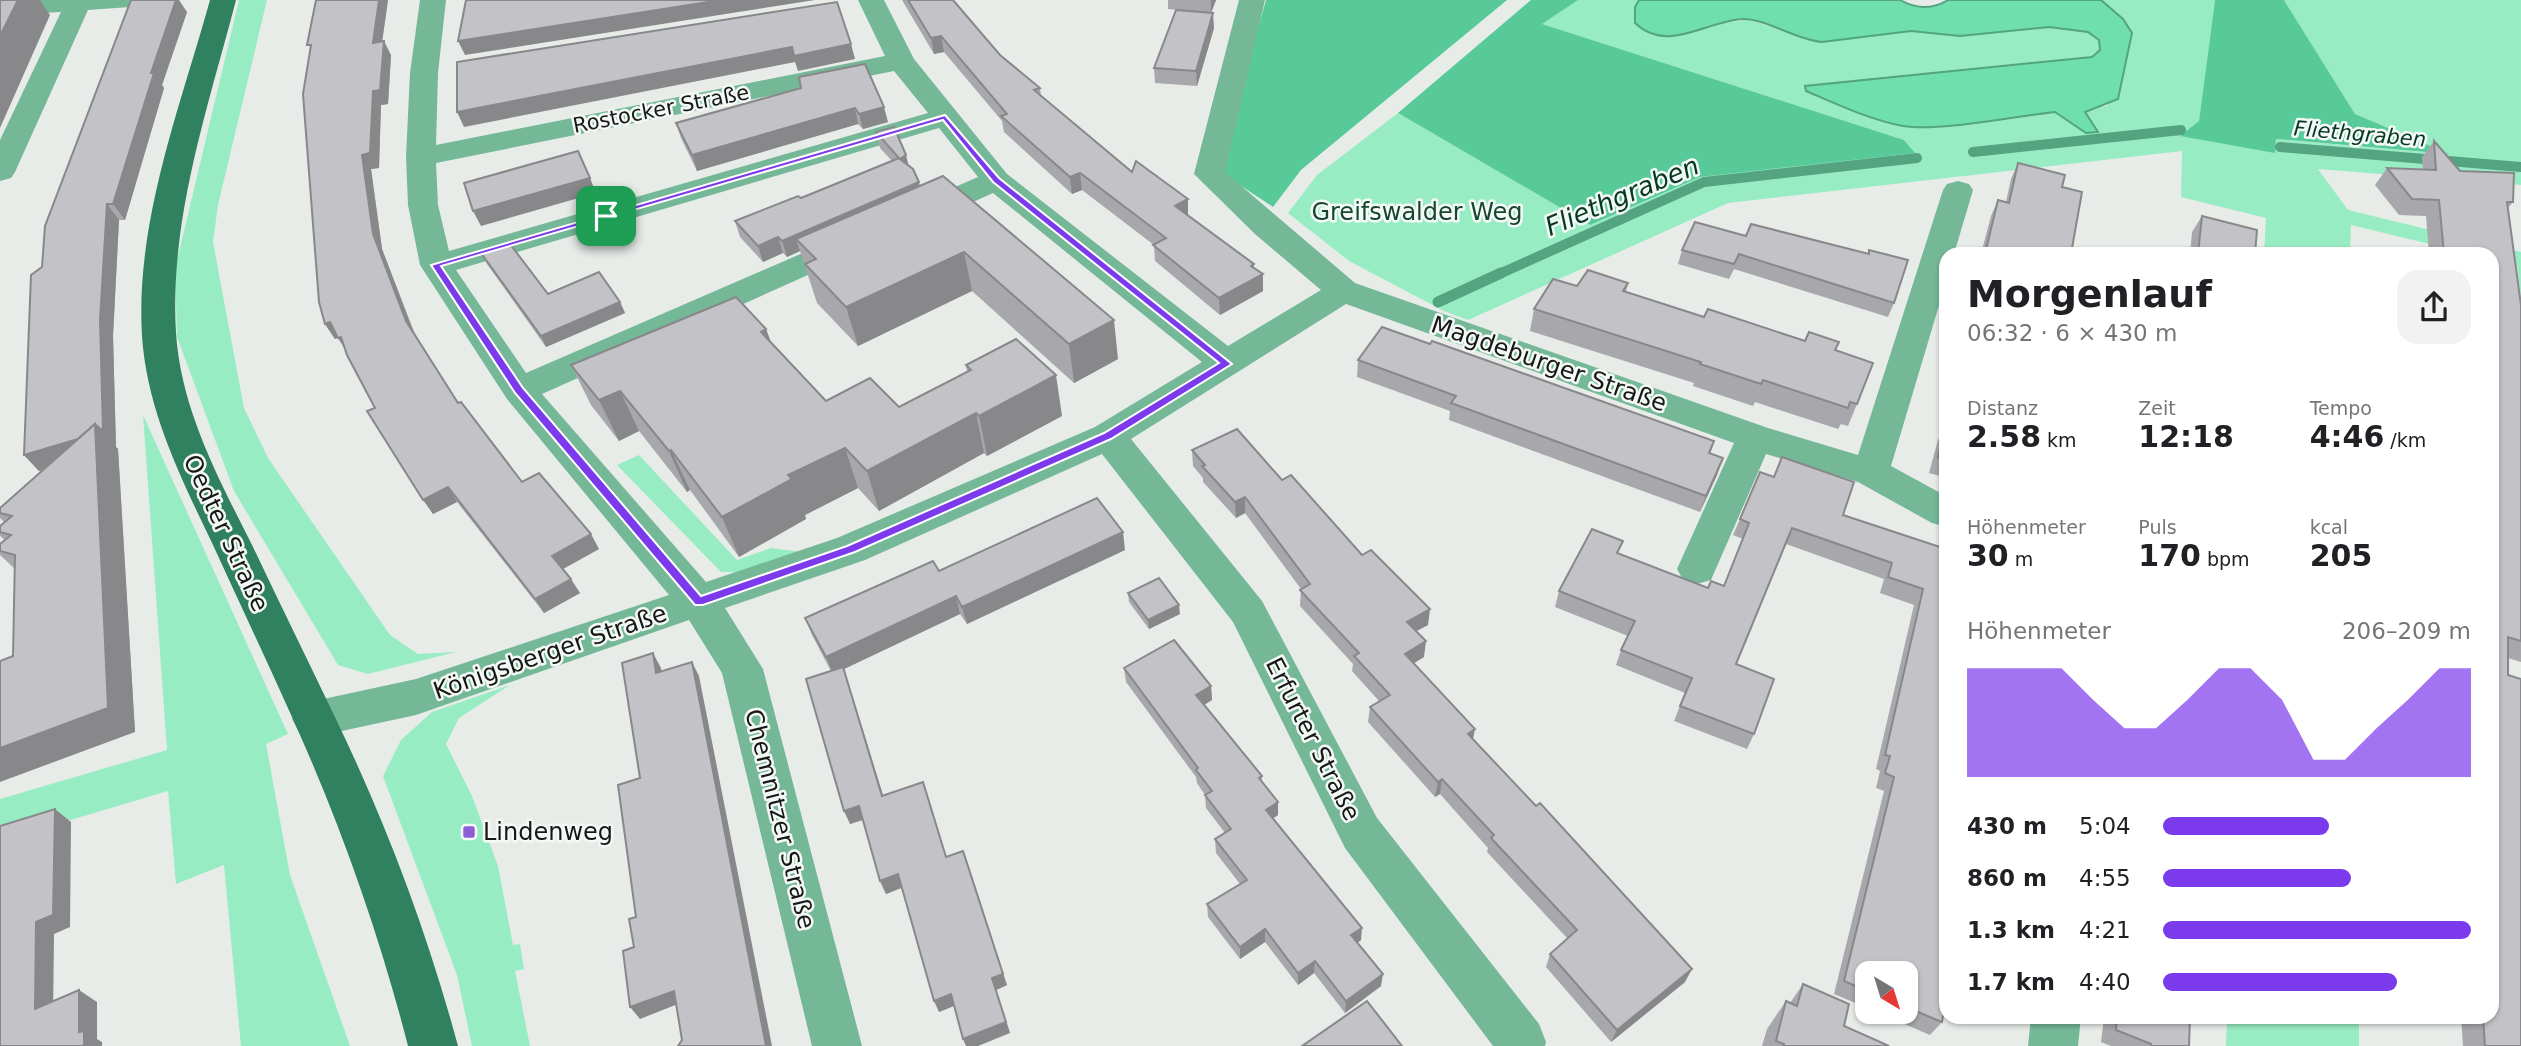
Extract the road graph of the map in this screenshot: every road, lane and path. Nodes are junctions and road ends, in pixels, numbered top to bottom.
1 (135, 0) edge
2 (223, 0) edge
3 (433, 0) edge
4 (1252, 0) edge
5 (862, 2) edge
6 (78, 3) junction
7 (0, 7) edge
8 (901, 61) junction
9 (945, 117) junction
10 (421, 157) junction
11 (0, 172) edge
12 (996, 180) junction
13 (1958, 190) dead end
14 (1940, 247) edge
15 (1939, 252) edge
16 (436, 265) junction
17 (1343, 292) junction
18 (1227, 364) junction
19 (519, 390) junction
20 (1108, 436) junction
21 (1755, 437) junction
22 (1871, 472) junction
23 (1939, 509) edge
24 (1697, 569) dead end
25 (699, 602) junction
26 (314, 719) junction
27 (2055, 1024) edge
28 (1521, 1042) dead end
29 (433, 1046) edge
30 (838, 1046) edge
31 (2053, 1046) edge

1 - 6 street
2 - 26 main road, Oedter Straße
3 - 10 street
4 - 17 street
5 - 8 street
6 - 7 street
6 - 11 street
8 - 9 street
8 - 10 street, Rostocker Straße
9 - 12 street
9 - 16 street
10 - 16 street
12 - 18 street
12 - 19 street
13 - 14 street
15 - 22 street
16 - 19 street, Chemnitzer Straße
17 - 18 street, Königsberger Straße
17 - 21 street, Magdeburger Straße
18 - 20 street, Königsberger Straße
19 - 25 street, Chemnitzer Straße
20 - 25 street, Königsberger Straße
20 - 28 street, Erfurter Straße
21 - 22 street, Magdeburger Straße
21 - 24 street
22 - 23 street, Magdeburger Straße
25 - 26 street, Königsberger Straße
25 - 30 street, Chemnitzer Straße
26 - 29 main road, Oedter Straße
27 - 31 street

